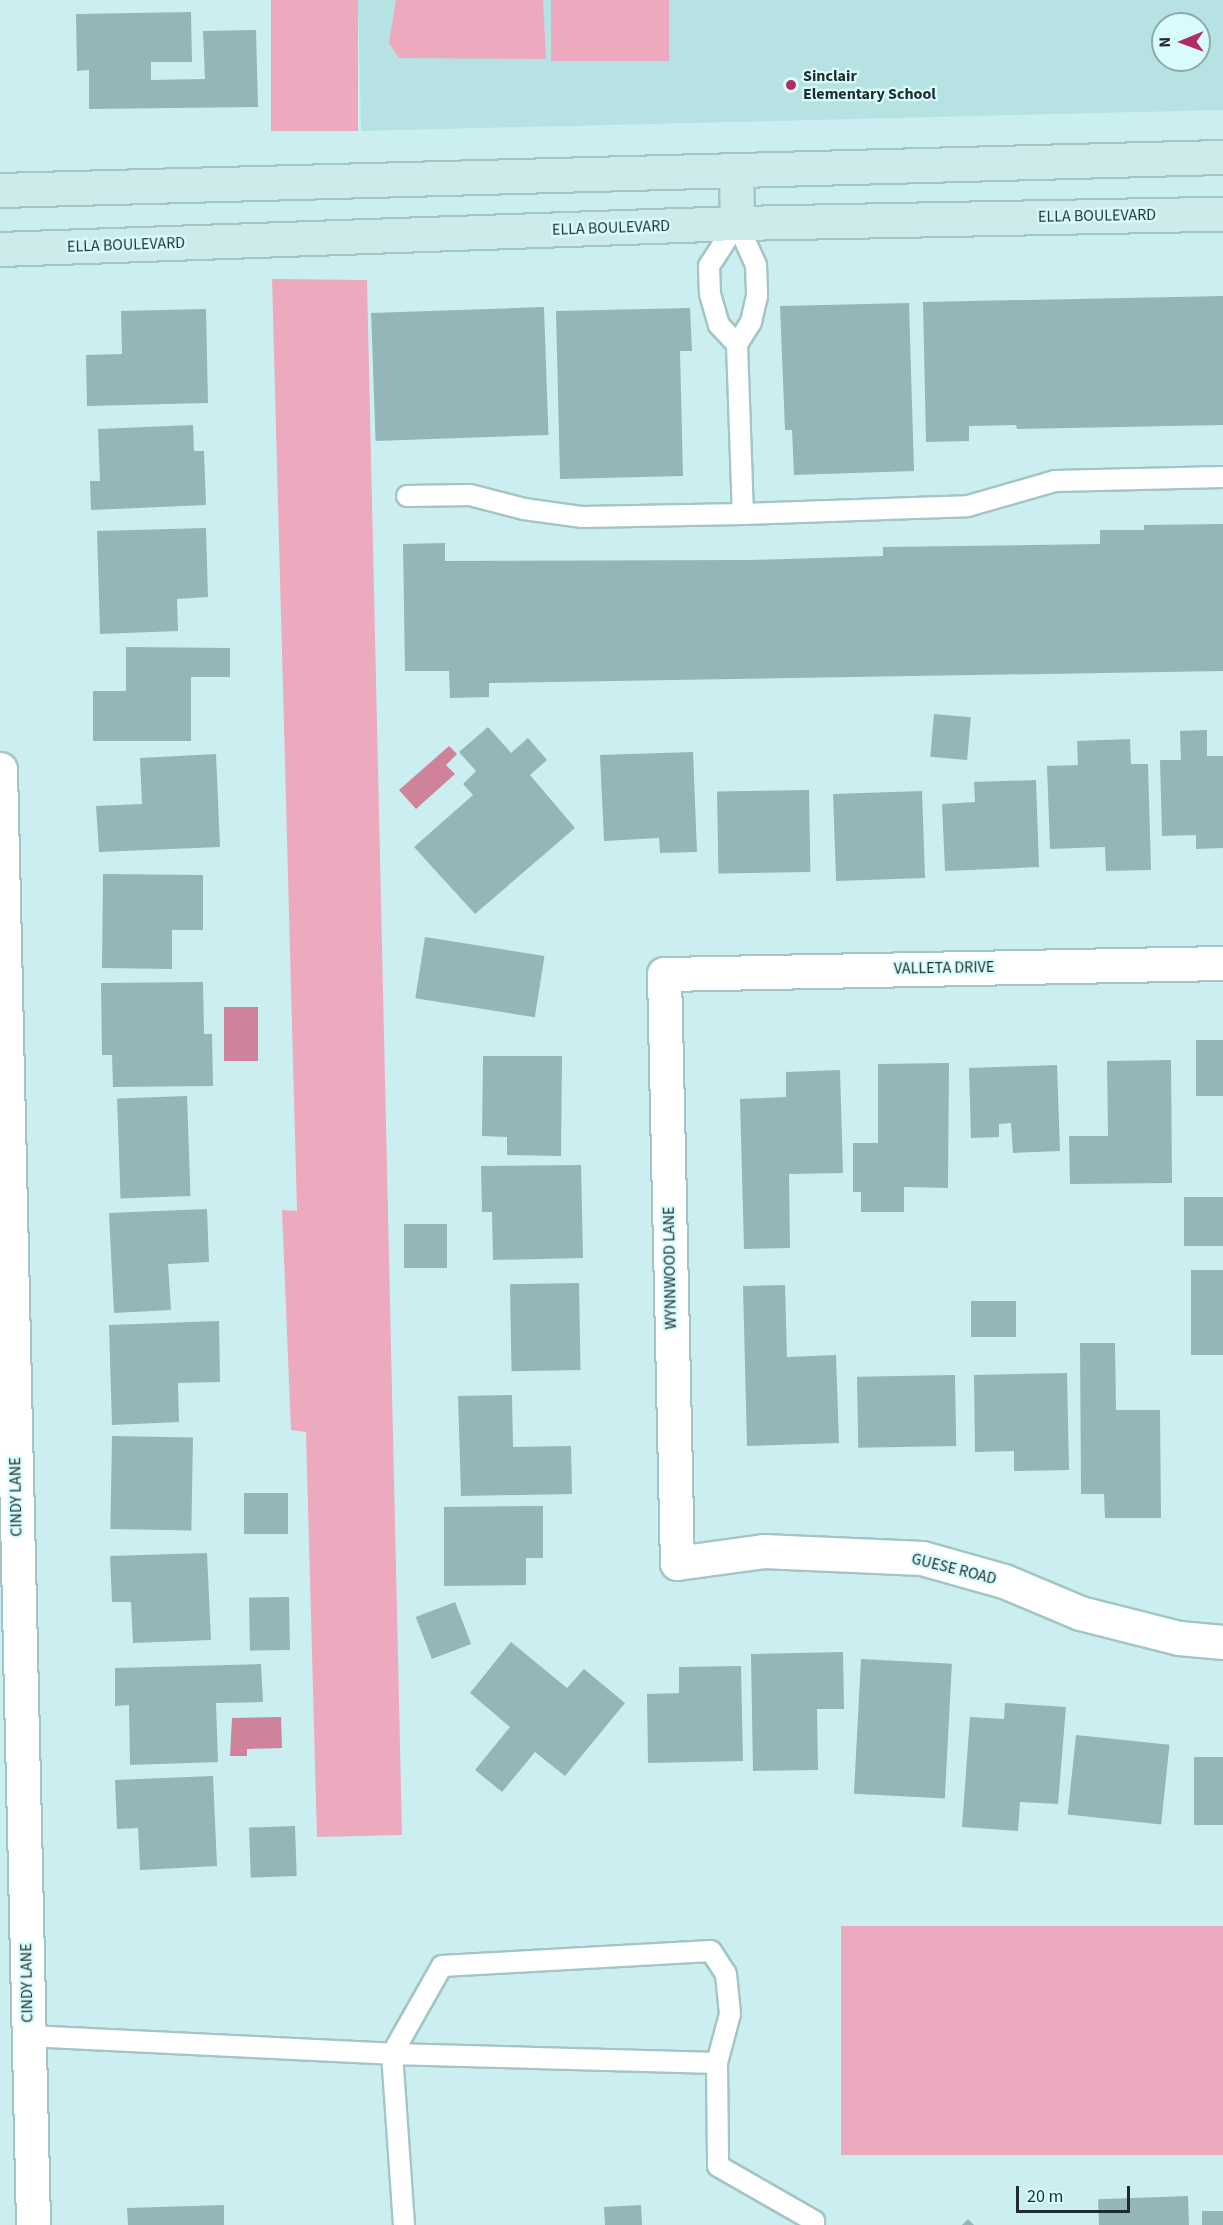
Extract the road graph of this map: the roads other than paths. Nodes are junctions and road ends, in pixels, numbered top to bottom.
1 (1223, 157) edge
2 (736, 170) junction
3 (0, 190) edge
4 (1223, 214) edge
5 (737, 224) junction
6 (0, 249) edge
7 (737, 344) junction
8 (1223, 477) edge
9 (407, 496) dead end
10 (743, 514) junction
11 (0, 769) edge
12 (1223, 963) edge
13 (664, 974) joint
14 (677, 1563) joint
15 (1223, 1642) edge
16 (28, 2036) junction
17 (392, 2054) junction
18 (717, 2062) junction
19 (33, 2225) edge
20 (404, 2225) edge
21 (814, 2225) edge

1 - 2 main road
2 - 3 main road
2 - 5 main road
4 - 5 main road, ELLA BOULEVARD
5 - 6 main road, ELLA BOULEVARD
5 - 7 lane
5 - 7 lane
7 - 10 lane
8 - 10 lane
9 - 10 lane
11 - 16 street, CINDY LANE
12 - 13 street, VALLETA DRIVE
13 - 14 street, WYNNWOOD LANE
14 - 15 street, GUESE ROAD
16 - 17 lane
16 - 19 street, CINDY LANE
17 - 18 lane
17 - 18 lane
17 - 20 lane
18 - 21 lane

